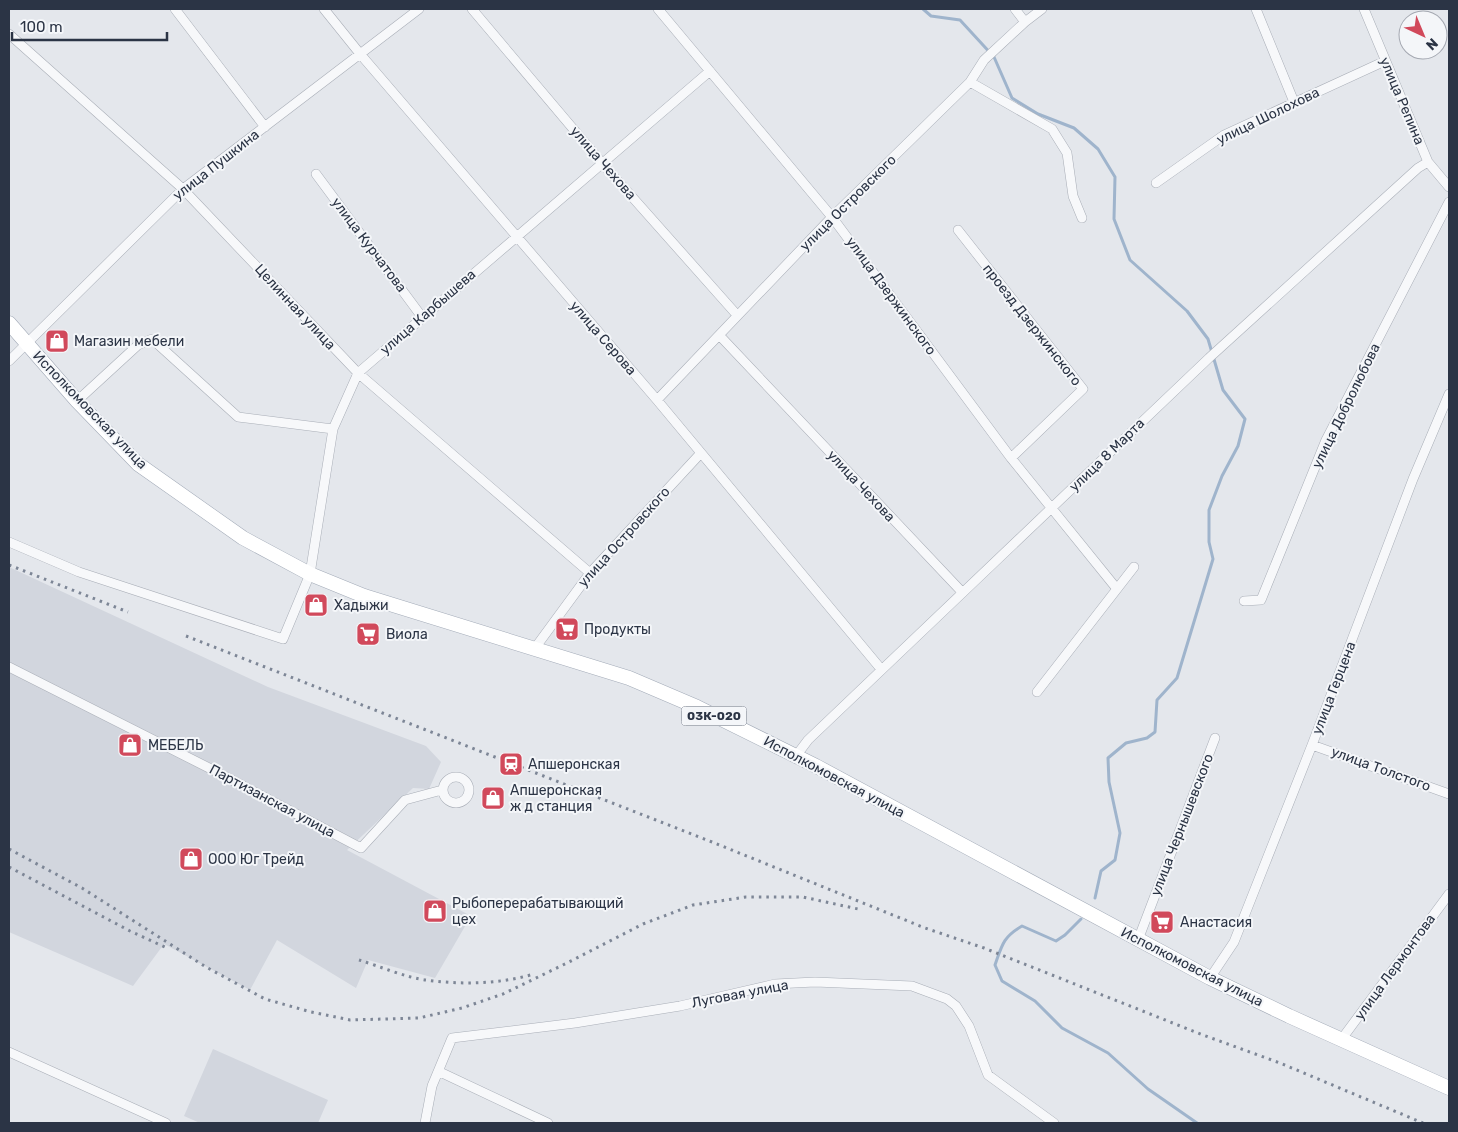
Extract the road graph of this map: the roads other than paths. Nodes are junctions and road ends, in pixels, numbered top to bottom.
1 (175, 9) edge
2 (324, 9) edge
3 (419, 9) edge
4 (472, 9) edge
5 (658, 9) edge
6 (1015, 9) edge
7 (1042, 9) edge
8 (1256, 9) edge
9 (1364, 9) edge
10 (1025, 22) junction
11 (9, 34) edge
12 (360, 55) junction
13 (1385, 61) junction
14 (710, 71) junction
15 (970, 82) junction
16 (1294, 102) junction
17 (265, 127) junction
18 (602, 162) junction
19 (1428, 162) junction
20 (316, 174) dead end
21 (1156, 183) dead end
22 (1449, 187) edge
23 (183, 189) junction
24 (1449, 202) edge
25 (832, 216) junction
26 (1082, 218) dead end
27 (958, 230) dead end
28 (516, 236) junction
29 (737, 315) junction
30 (422, 317) junction
31 (9, 323) edge
32 (720, 336) junction
33 (27, 344) junction
34 (9, 361) edge
35 (358, 373) junction
36 (1449, 394) edge
37 (656, 400) junction
38 (77, 401) junction
39 (332, 429) junction
40 (700, 454) junction
41 (1011, 458) junction
42 (1052, 507) junction
43 (9, 542) edge
44 (1134, 567) dead end
45 (590, 573) junction
46 (310, 574) junction
47 (1117, 589) junction
48 (962, 592) junction
49 (1244, 601) dead end
50 (534, 648) junction
51 (9, 667) edge
52 (881, 669) junction
53 (1037, 692) dead end
54 (1215, 738) dead end
55 (1312, 745) junction
56 (796, 756) junction
57 (442, 790) dead end
58 (1449, 794) edge
59 (1447, 900) edge
60 (1138, 940) junction
61 (1210, 978) junction
62 (1341, 1040) junction
63 (9, 1052) edge
64 (440, 1072) junction
65 (1449, 1088) edge
66 (166, 1123) edge
67 (424, 1123) edge
68 (548, 1123) edge
69 (1054, 1123) edge

1 - 17 street
2 - 12 street, улица Серова
3 - 12 street, улица Пушкина
4 - 18 street, улица Чехова
5 - 14 street, улица Дзержинского
6 - 10 street
7 - 10 street, улица Островского
8 - 16 street
9 - 13 street, улица Репина
10 - 15 street, улица Островского
11 - 23 street, Целинная улица
12 - 17 street, улица Пушкина
12 - 28 street, улица Серова
13 - 16 street, улица Шолохова
13 - 19 street, улица Репина
14 - 18 street, улица Карбышева
14 - 25 street, улица Дзержинского
15 - 25 street, улица Островского
15 - 26 street
16 - 21 street, улица Шолохова
17 - 23 street, улица Пушкина
18 - 28 street, улица Карбышева
18 - 29 street, улица Чехова
19 - 22 street, улица Репина
19 - 42 street, улица 8 Марта
20 - 30 street, улица Курчатова
23 - 33 street, улица Пушкина
23 - 35 street, Целинная улица
24 - 49 street, улица Добролюбова
25 - 29 street, улица Островского
25 - 41 street, улица Дзержинского
27 - 41 street, проезд Дзержинского
28 - 30 street, улица Карбышева
28 - 37 street, улица Серова
29 - 32 street, улица Островского
30 - 35 street, улица Карбышева
31 - 33 main road, Исполкомовская улица / 03К-020
32 - 37 street, улица Островского
32 - 48 street, улица Чехова
33 - 34 street, улица Пушкина
33 - 38 main road, Исполкомовская улица / 03К-020
35 - 39 street, улица Карбышева
35 - 45 street, Целинная улица
36 - 55 street, улица Герцена
37 - 40 street, улица Серова
38 - 39 street
38 - 46 main road, Исполкомовская улица / 03К-020
39 - 46 street, улица Карбышева
40 - 45 street, улица Островского
40 - 52 street, улица Серова
41 - 42 street, улица Дзержинского
42 - 47 street, улица Дзержинского
42 - 48 street, улица 8 Марта
43 - 46 street, улица Карбышева
44 - 47 street
45 - 50 street, улица Островского
46 - 50 main road, Исполкомовская улица / 03К-020
47 - 53 street
48 - 52 street, улица 8 Марта
50 - 56 main road, Исполкомовская улица / 03К-020
51 - 57 street, Партизанская улица
52 - 56 street, улица 8 Марта
54 - 60 street, улица Чернышевского
55 - 58 street, улица Толстого
55 - 61 street, улица Герцена
56 - 60 main road, Исполкомовская улица / 03К-020
59 - 62 street, улица Лермонтова
60 - 61 main road, Исполкомовская улица / 03К-020
61 - 62 main road, Исполкомовская улица / 03К-020
62 - 65 main road, Исполкомовская улица / 03К-020
63 - 66 street
64 - 67 street
64 - 68 street
64 - 69 street, Луговая улица

